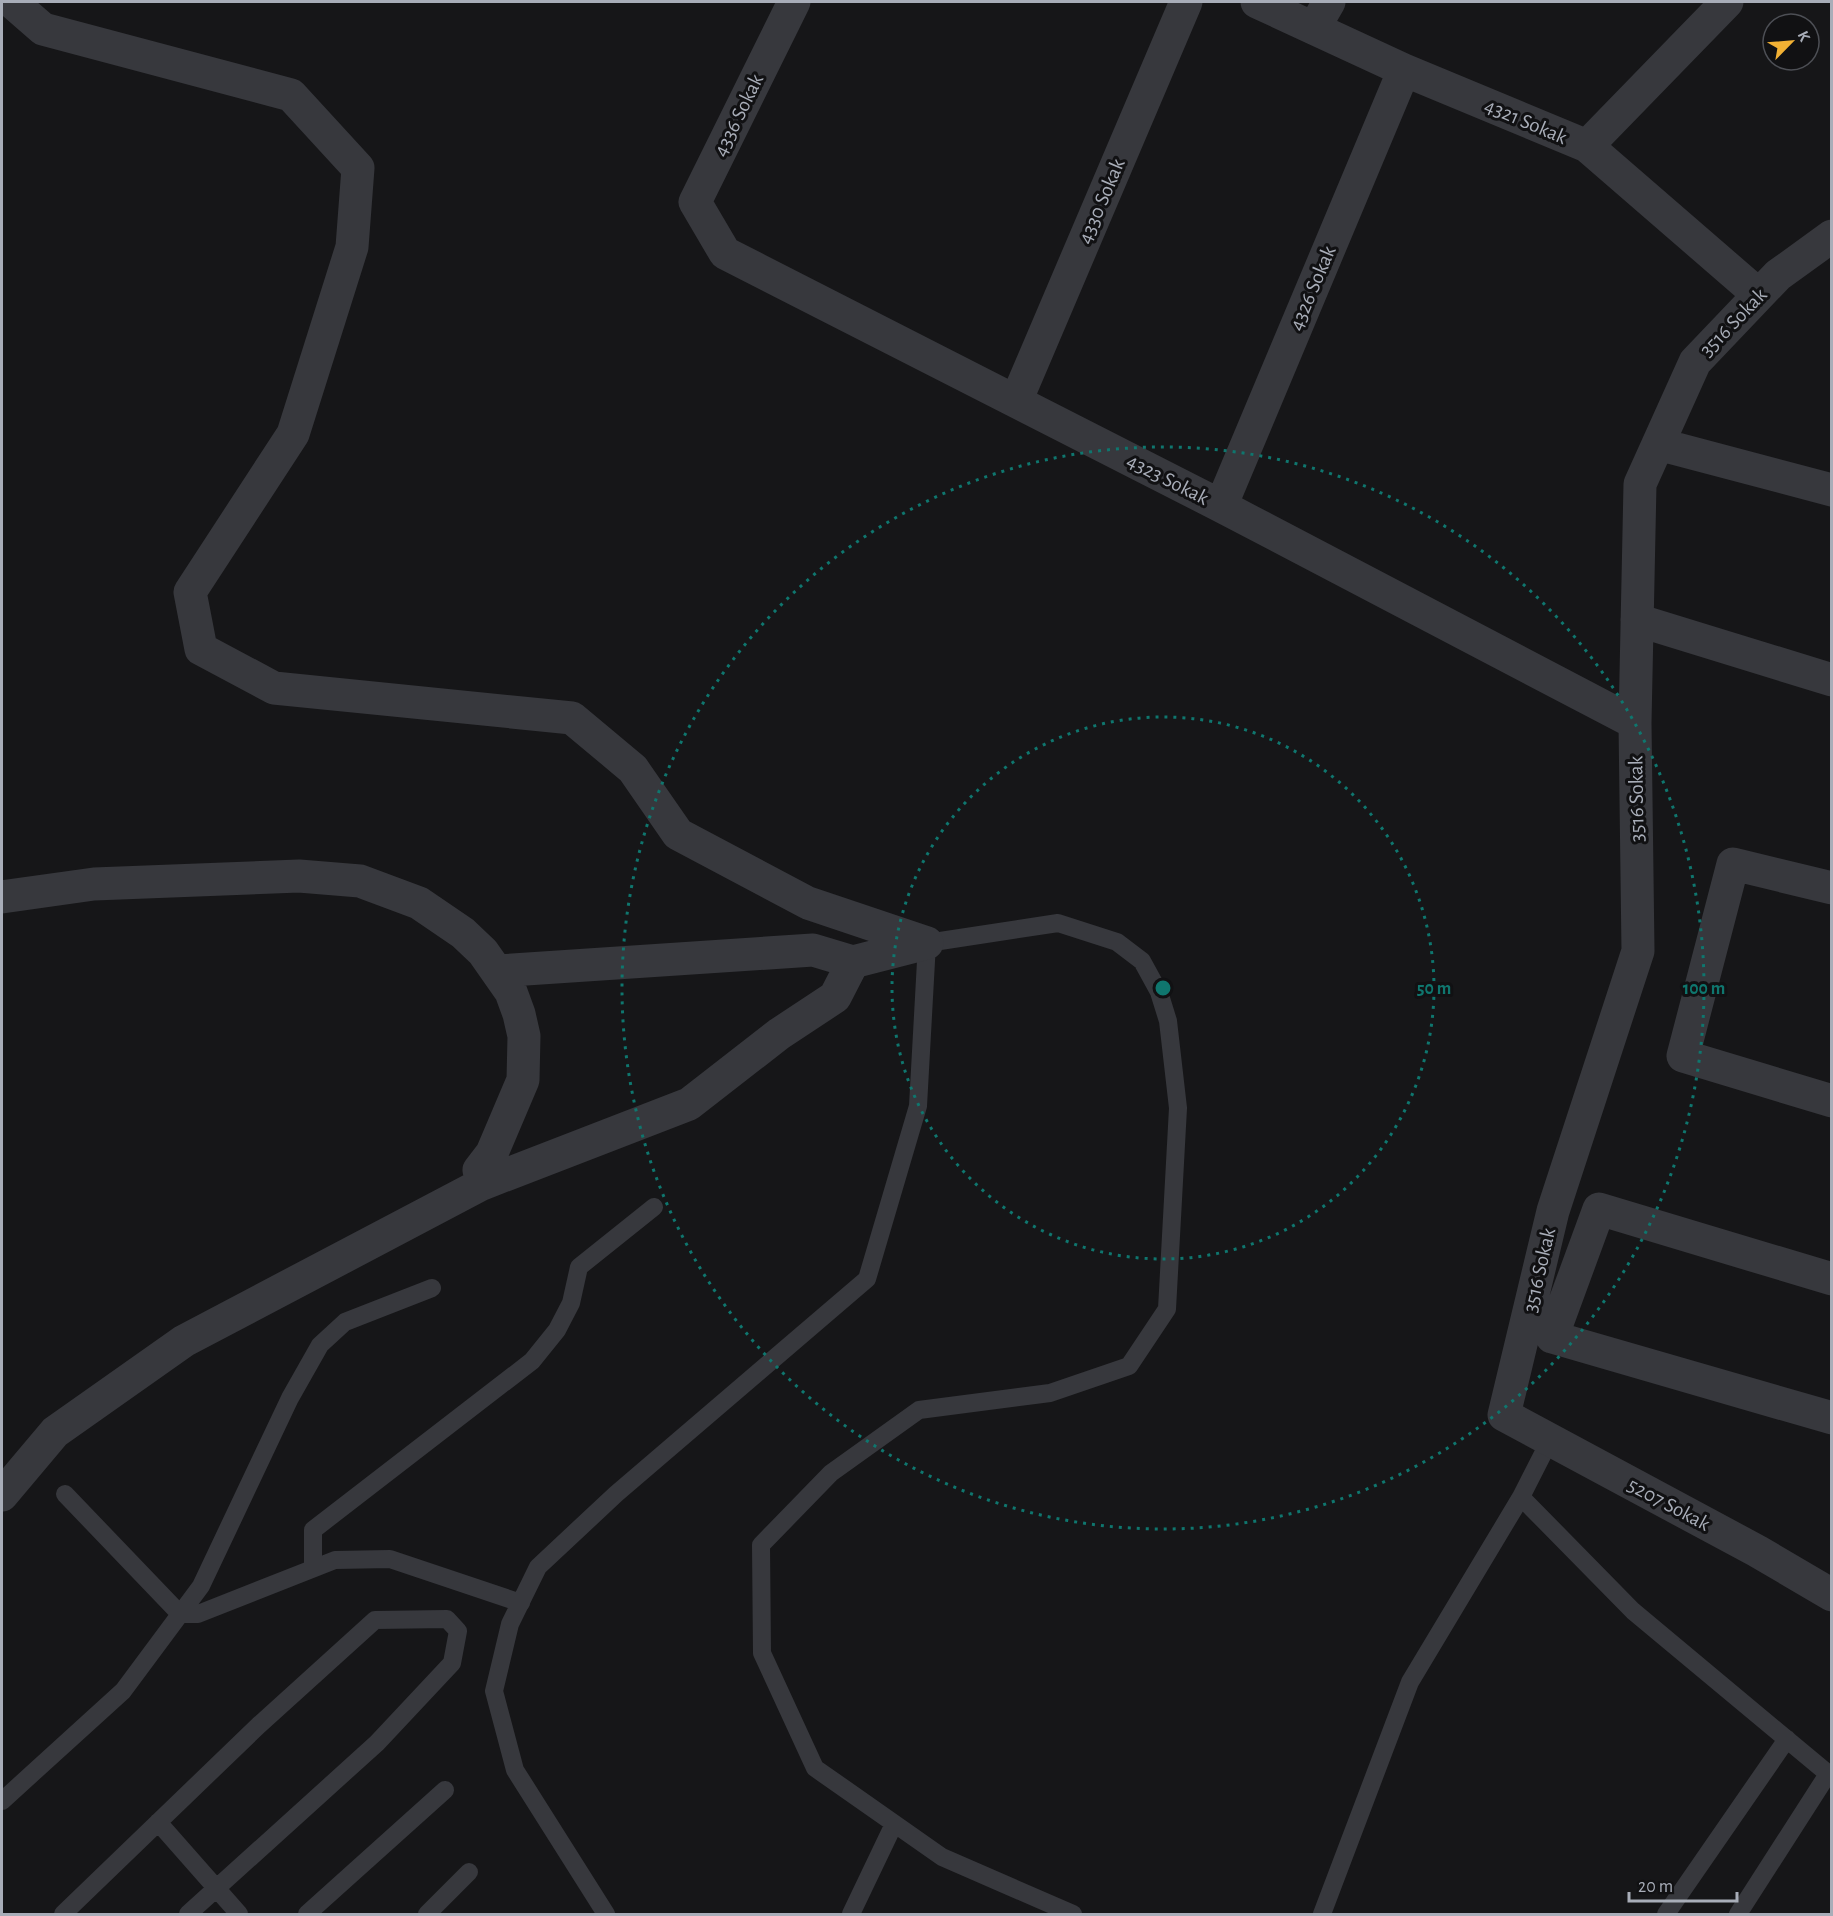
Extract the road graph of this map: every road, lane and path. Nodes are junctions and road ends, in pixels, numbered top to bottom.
1 (12, 2) edge
2 (794, 2) edge
3 (1186, 2) edge
4 (1257, 2) edge
5 (1727, 2) edge
6 (1322, 15) edge
7 (1404, 70) junction
8 (1587, 146) junction
9 (710, 228) joint
10 (1832, 236) edge
11 (1759, 295) junction
12 (1016, 401) junction
13 (1658, 444) junction
14 (1832, 490) edge
15 (1221, 506) junction
16 (1637, 620) junction
17 (1832, 680) edge
18 (1635, 723) junction
19 (1832, 888) edge
20 (2, 897) edge
21 (927, 943) junction
22 (853, 962) junction
23 (498, 971) junction
24 (1832, 1101) edge
25 (482, 1184) junction
26 (654, 1207) dead end
27 (1832, 1279) edge
28 (432, 1288) dead end
29 (1504, 1415) joint
30 (1832, 1418) edge
31 (1550, 1440) junction
32 (65, 1494) dead end
33 (2, 1495) edge
34 (1521, 1497) junction
35 (314, 1568) junction
36 (1832, 1595) edge
37 (521, 1603) junction
38 (180, 1614) junction
39 (1787, 1739) junction
40 (1830, 1775) edge
41 (445, 1790) dead end
42 (2, 1801) edge
43 (158, 1822) junction
44 (894, 1824) junction
45 (469, 1872) dead end
46 (216, 1889) junction
47 (63, 1914) edge
48 (188, 1914) edge
49 (239, 1914) edge
50 (307, 1914) edge
51 (427, 1914) edge
52 (606, 1914) edge
53 (851, 1914) edge
54 (1073, 1914) edge
55 (1322, 1914) edge
56 (1666, 1914) edge
57 (1738, 1914) edge

1 - 21 street
2 - 9 street, 4336 Sokak
3 - 12 street, 4330 Sokak
4 - 6 street, 4321 Sokak
5 - 8 street
6 - 7 street, 4321 Sokak
7 - 8 street, 4321 Sokak
7 - 15 street, 4326 Sokak
8 - 11 street, 4321 Sokak
9 - 12 street, 4323 Sokak
10 - 11 street, 3516 Sokak
11 - 13 street, 3516 Sokak
12 - 15 street, 4323 Sokak
13 - 14 street
13 - 16 street, 3516 Sokak
15 - 18 street, 4323 Sokak
16 - 17 street
16 - 18 street, 3516 Sokak
18 - 29 street, 3516 Sokak
19 - 24 street
20 - 23 street
21 - 22 street
21 - 37 lane
21 - 44 lane
22 - 23 street
22 - 25 street
23 - 25 street
25 - 33 street
26 - 35 lane
27 - 30 street
28 - 38 lane
29 - 31 street, 5207 Sokak
31 - 34 lane
31 - 36 street, 5207 Sokak
32 - 38 lane
34 - 39 lane
34 - 55 lane
35 - 37 lane
35 - 38 lane
37 - 52 lane
38 - 42 lane
39 - 40 lane
39 - 56 lane
40 - 57 lane
41 - 50 lane
43 - 46 lane
43 - 46 lane
43 - 47 lane
44 - 53 lane
44 - 54 lane
45 - 51 lane
46 - 48 lane
46 - 49 lane

